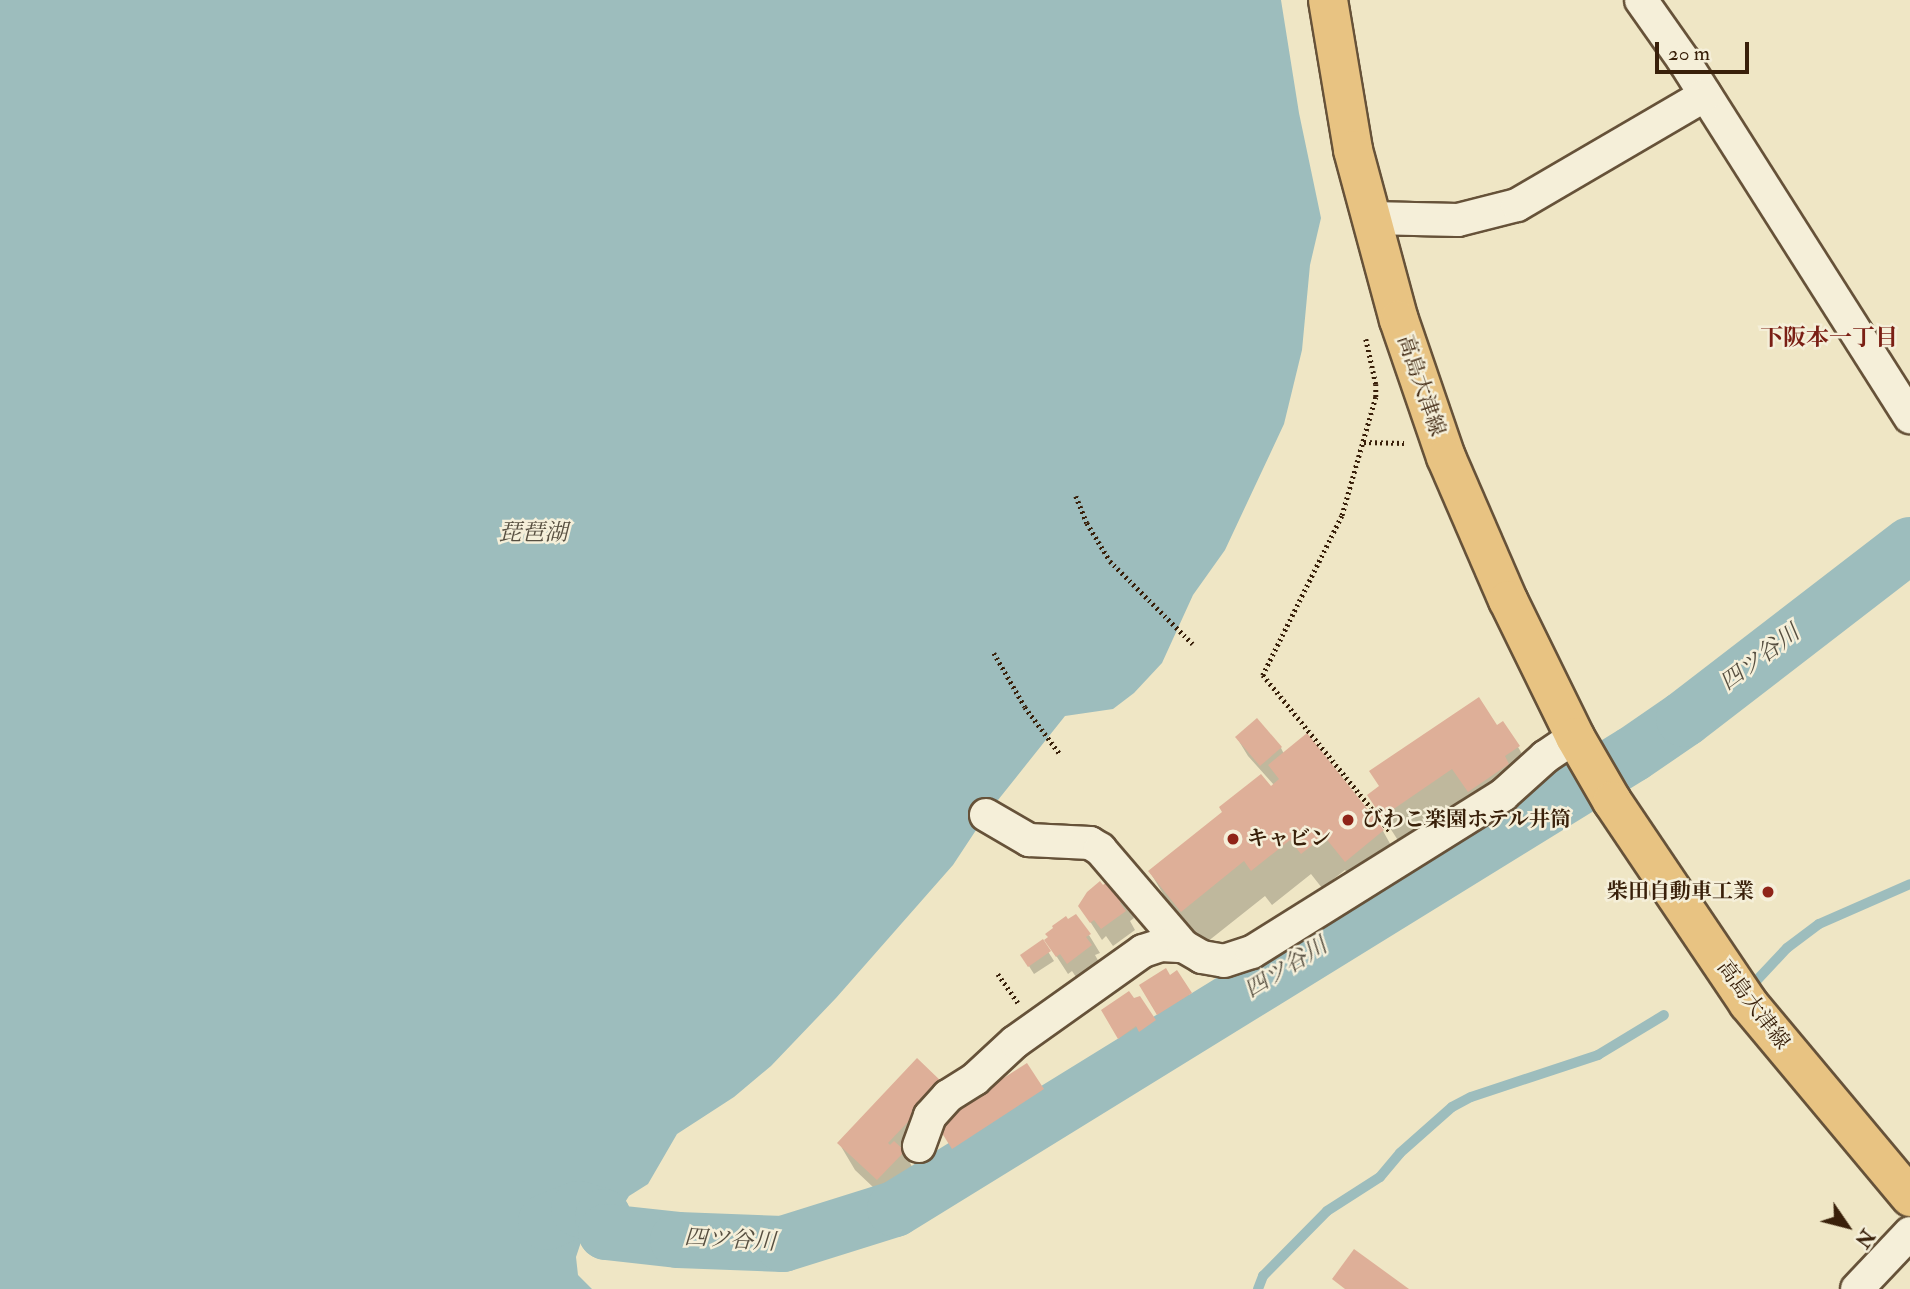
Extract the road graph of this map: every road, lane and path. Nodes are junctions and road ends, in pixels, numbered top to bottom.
1 (1328, 0) edge
2 (1641, 0) edge
3 (1705, 95) junction
4 (1371, 218) junction
5 (1364, 331) dead end
6 (1907, 408) edge
7 (1364, 442) junction
8 (1397, 443) dead end
9 (1076, 496) dead end
10 (1193, 644) dead end
11 (994, 653) dead end
12 (1578, 744) junction
13 (1060, 754) dead end
14 (986, 815) dead end
15 (1408, 854) junction
16 (1183, 946) junction
17 (998, 974) dead end
18 (1008, 989) dead end
19 (919, 1146) dead end
20 (1910, 1198) edge
21 (1910, 1233) edge
22 (1857, 1289) edge

1 - 4 main road, 高島大津線
2 - 3 street
3 - 4 street
3 - 6 street
4 - 12 main road, 高島大津線
5 - 7 path
7 - 8 path
7 - 15 path
9 - 10 path
11 - 13 path
12 - 15 street
12 - 20 main road, 高島大津線
14 - 16 street
15 - 16 street
16 - 19 street
17 - 18 path
21 - 22 street

